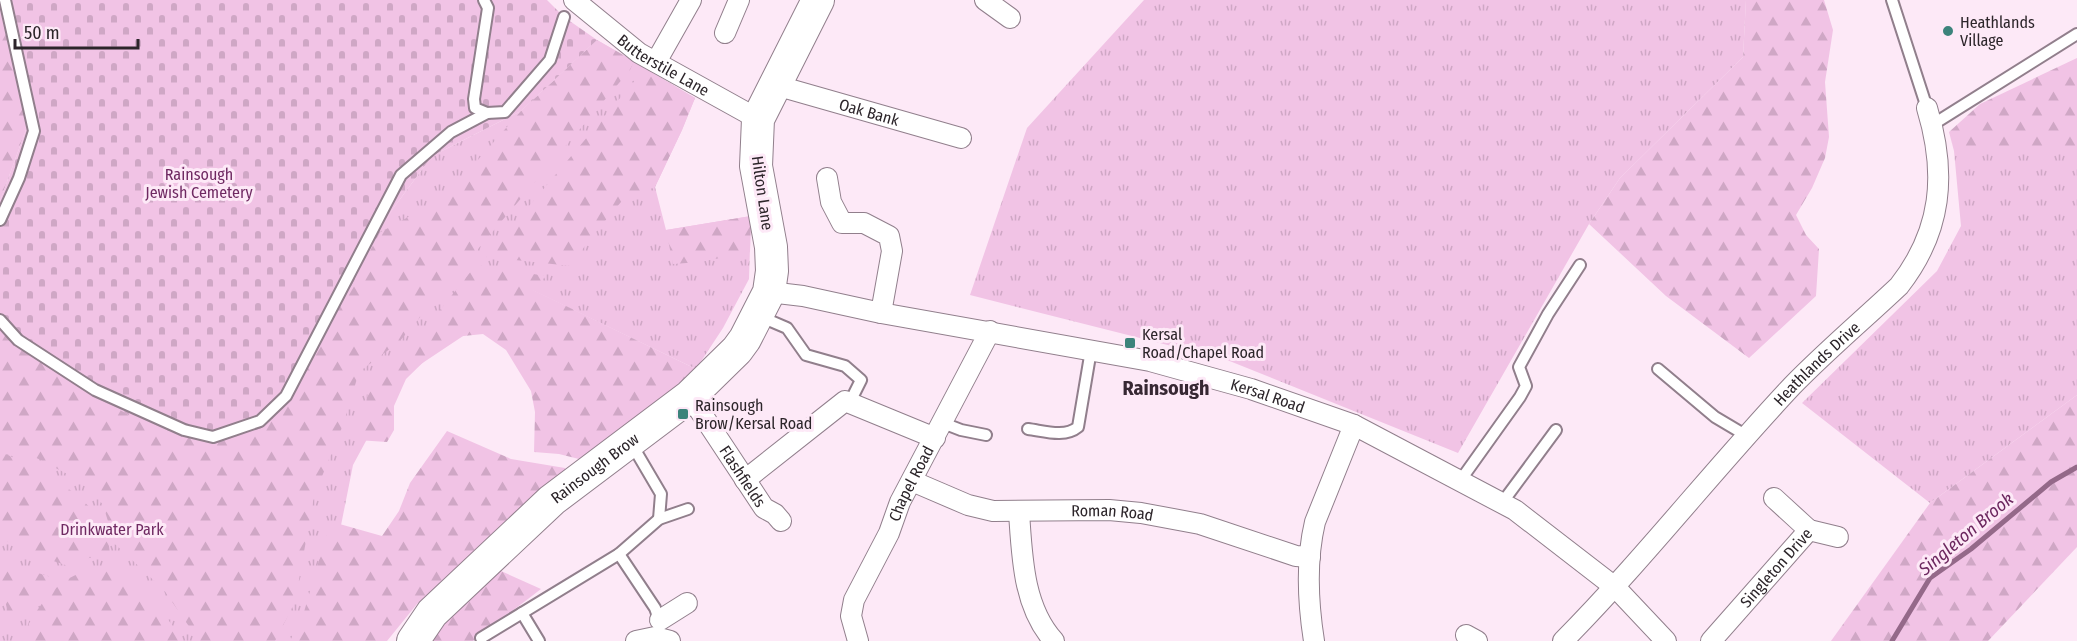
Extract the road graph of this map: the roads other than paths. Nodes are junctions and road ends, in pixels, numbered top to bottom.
1 (5, 0) edge
2 (483, 0) edge
3 (690, 0) edge
4 (739, 0) edge
5 (818, 0) edge
6 (985, 0) edge
7 (1892, 0) edge
8 (569, 8) edge
9 (1010, 18) dead end
10 (725, 33) dead end
11 (2077, 34) edge
12 (656, 62) junction
13 (775, 85) junction
14 (487, 113) junction
15 (1930, 116) junction
16 (758, 119) junction
17 (962, 138) dead end
18 (827, 178) dead end
19 (0, 220) edge
20 (1580, 265) dead end
21 (764, 304) junction
22 (881, 313) junction
23 (0, 320) edge
24 (990, 331) junction
25 (1091, 350) junction
26 (1658, 369) dead end
27 (690, 396) junction
28 (845, 401) junction
29 (1354, 425) junction
30 (1028, 429) dead end
31 (1556, 430) dead end
32 (940, 431) junction
33 (986, 435) dead end
34 (1747, 436) junction
35 (630, 440) junction
36 (745, 480) junction
37 (912, 481) junction
38 (1460, 481) junction
39 (1774, 498) dead end
40 (1502, 503) junction
41 (688, 509) dead end
42 (1019, 512) junction
43 (659, 519) junction
44 (781, 521) dead end
45 (1809, 530) junction
46 (1838, 537) dead end
47 (619, 554) junction
48 (1310, 557) junction
49 (1616, 588) junction
50 (687, 603) dead end
51 (522, 613) junction
52 (656, 635) edge
53 (481, 638) dead end
54 (413, 641) edge
55 (539, 641) edge
56 (858, 641) edge
57 (1054, 641) edge
58 (1314, 641) edge
59 (1563, 641) edge
60 (1666, 641) edge
61 (1711, 641) edge

1 - 19 lane
2 - 14 lane
3 - 12 street
4 - 10 street
5 - 13 main road, Hilton Lane
6 - 9 street
7 - 15 lane
8 - 12 street, Butterstile Lane
8 - 14 lane
11 - 15 lane
12 - 16 street, Butterstile Lane
13 - 16 main road, Hilton Lane
13 - 17 street, Oak Bank
14 - 23 lane
15 - 34 street, Heathlands Drive
16 - 21 main road, Hilton Lane
18 - 22 street
20 - 38 lane
21 - 22 street, Kersal Road
21 - 27 main road, Rainsough Brow
21 - 28 lane
22 - 24 street, Kersal Road
24 - 25 street, Kersal Road
24 - 32 street, Chapel Road
25 - 29 street, Kersal Road
25 - 30 lane
26 - 34 lane
27 - 35 main road, Rainsough Brow
27 - 36 street, Flashfields
28 - 32 street
28 - 36 street
29 - 38 street, Kersal Road
29 - 48 street
31 - 40 lane
32 - 33 lane
32 - 37 street, Chapel Road
34 - 49 street, Heathlands Drive
35 - 43 lane
35 - 54 main road, Rainsough Brow
36 - 44 street, Flashfields
37 - 42 street, Roman Road
37 - 56 street, Chapel Road
38 - 40 street, Kersal Road
39 - 45 street, Singleton Drive
40 - 49 street, Kersal Road
41 - 43 lane
42 - 48 street, Roman Road
42 - 57 street
43 - 47 lane
45 - 46 street
45 - 61 street, Singleton Drive
47 - 51 lane
47 - 52 lane
48 - 58 street
49 - 59 street, Heathlands Drive
49 - 60 street, Kersal Road
50 - 52 street
51 - 53 lane
51 - 55 lane

